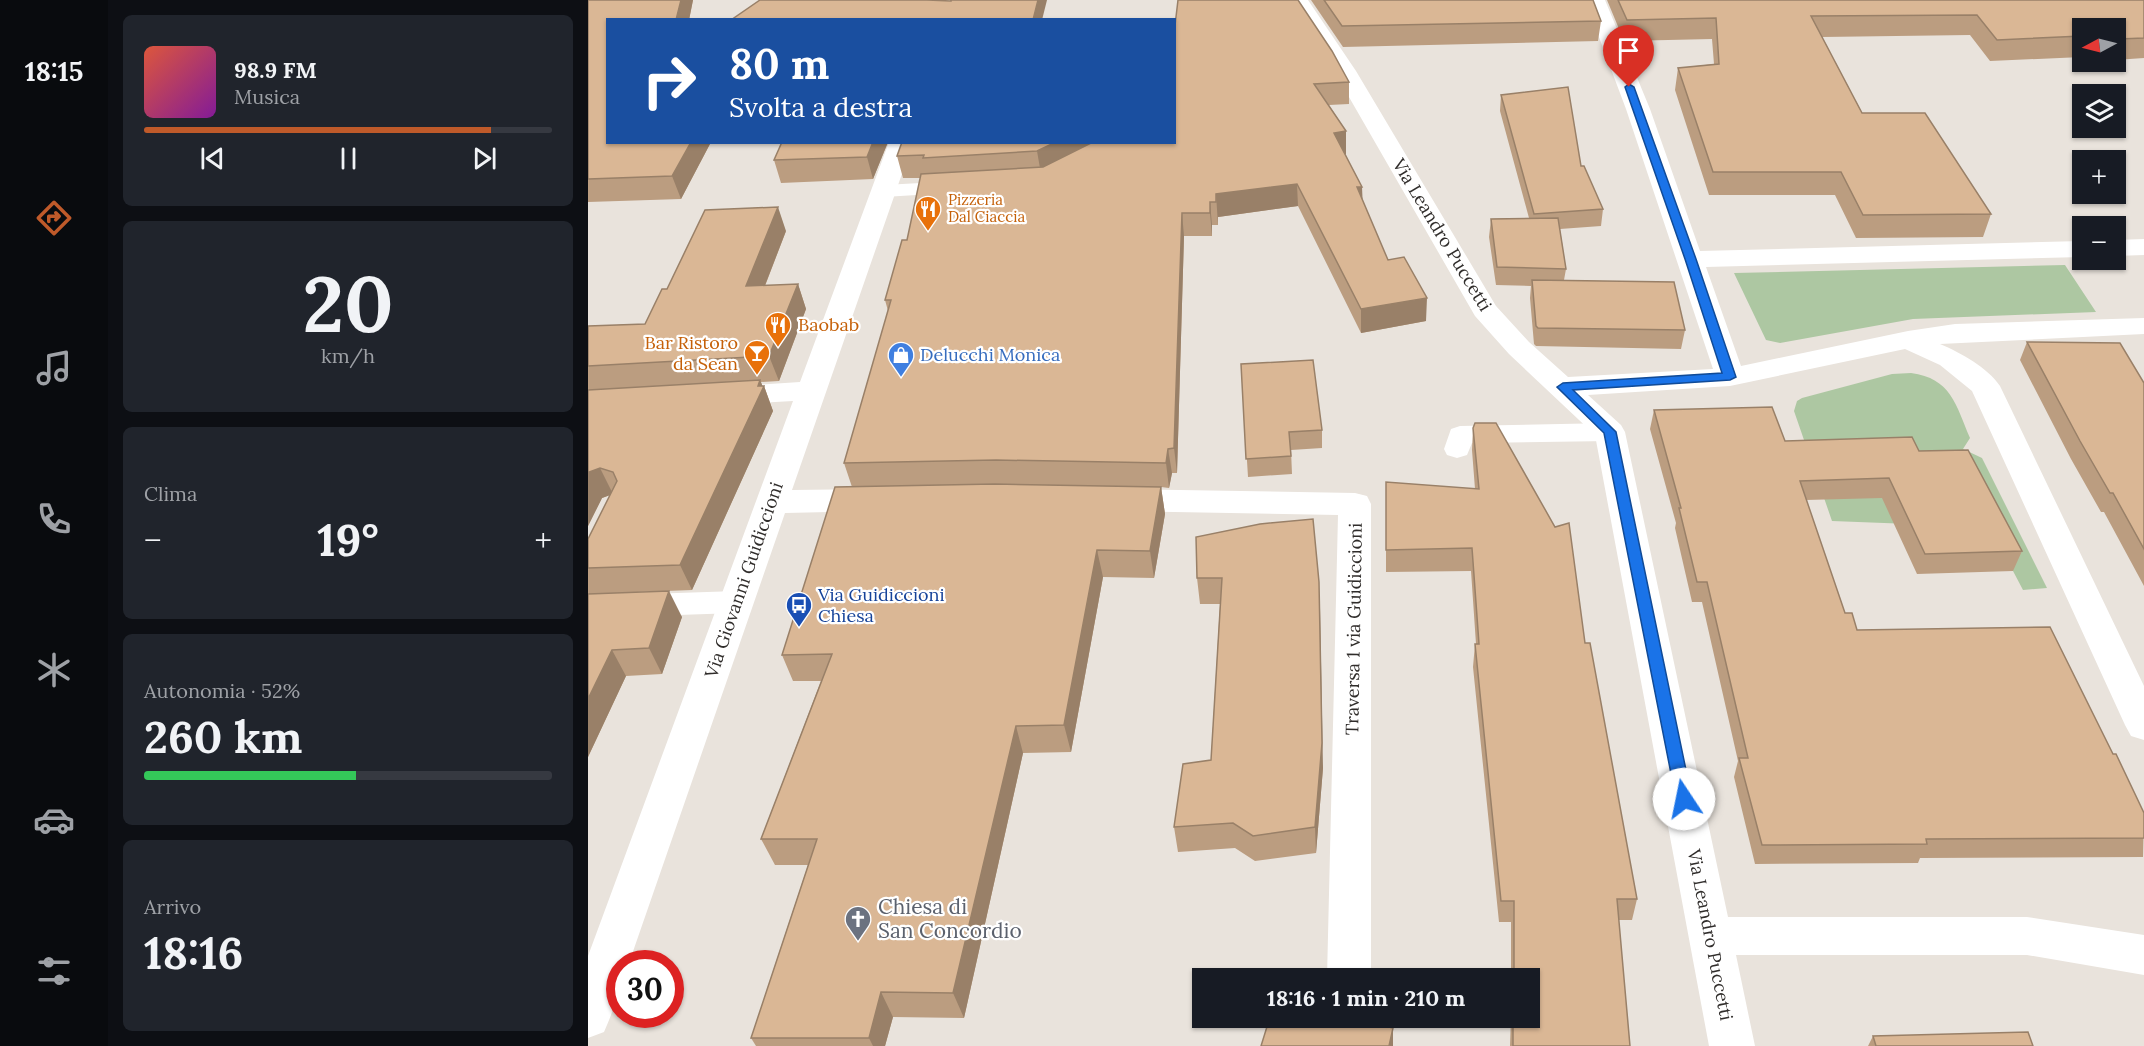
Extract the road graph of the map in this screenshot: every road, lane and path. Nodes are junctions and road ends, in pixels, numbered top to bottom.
1 (1298, 0) edge
2 (1594, 0) edge
3 (900, 144) edge
4 (975, 186) edge
5 (884, 191) junction
6 (2144, 247) edge
7 (2126, 248) edge
8 (2072, 249) edge
9 (1691, 259) junction
10 (2144, 326) edge
11 (1908, 340) junction
12 (1730, 377) junction
13 (1563, 387) junction
14 (813, 391) junction
15 (694, 398) edge
16 (1610, 432) junction
17 (1457, 449) dead end
18 (908, 500) edge
19 (1084, 500) edge
20 (771, 502) junction
21 (737, 602) junction
22 (588, 607) edge
23 (2144, 724) edge
24 (1712, 936) junction
25 (2144, 955) edge
26 (1349, 968) edge
27 (588, 1017) edge
28 (1732, 1046) edge

1 - 13 street, Via Leandro Puccetti
2 - 9 street
3 - 5 street, Via Giovanni Guidiccioni
4 - 5 lane
5 - 14 street, Via Giovanni Guidiccioni
6 - 7 street
8 - 9 street
9 - 12 street
10 - 11 street
11 - 12 street
11 - 23 street
12 - 13 street
13 - 16 street, Via Leandro Puccetti
14 - 15 street
14 - 20 street, Via Giovanni Guidiccioni
16 - 17 lane
16 - 24 street, Via Leandro Puccetti
18 - 20 street
19 - 26 street, Traversa 1 via Guidiccioni
20 - 21 street, Via Giovanni Guidiccioni
21 - 22 lane
21 - 27 street, Via Giovanni Guidiccioni
24 - 25 street
24 - 28 street, Via Leandro Puccetti

